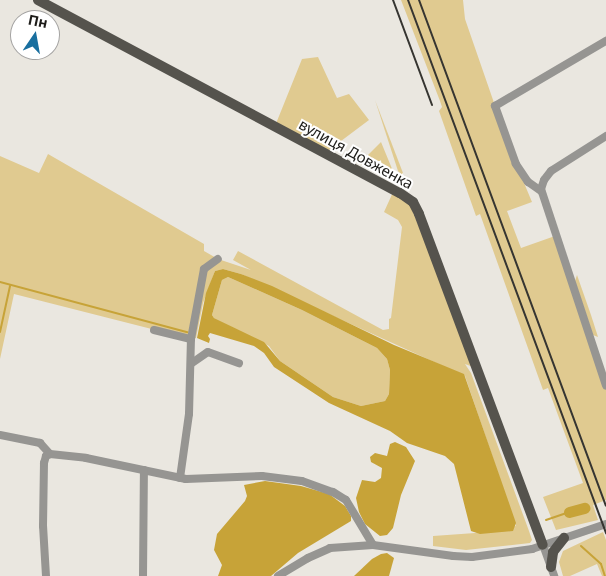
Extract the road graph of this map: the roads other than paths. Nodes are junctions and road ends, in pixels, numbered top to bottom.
1 (38, 0) edge
2 (606, 41) edge
3 (606, 136) edge
4 (541, 191) junction
5 (218, 259) dead end
6 (154, 330) dead end
7 (191, 339) junction
8 (192, 363) junction
9 (239, 363) dead end
10 (606, 386) edge
11 (0, 435) edge
12 (50, 454) junction
13 (144, 470) junction
14 (180, 478) junction
15 (606, 524) edge
16 (537, 532) junction
17 (564, 538) junction
18 (373, 544) junction
19 (543, 545) junction
20 (552, 571) edge
21 (46, 576) edge
22 (143, 576) edge
23 (278, 576) edge

1 - 16 main road, вулиця Довженка
2 - 4 street
3 - 4 street
4 - 10 street
5 - 7 street
6 - 7 street
7 - 8 street
8 - 9 street
8 - 14 street
11 - 12 street
12 - 13 street
12 - 21 street
13 - 14 street
13 - 22 street
14 - 18 street
15 - 17 street
16 - 17 main road
16 - 19 main road, вулиця Довженка
17 - 19 street
17 - 20 main road
18 - 19 street
18 - 23 street
19 - 20 street, вулиця Довженка

